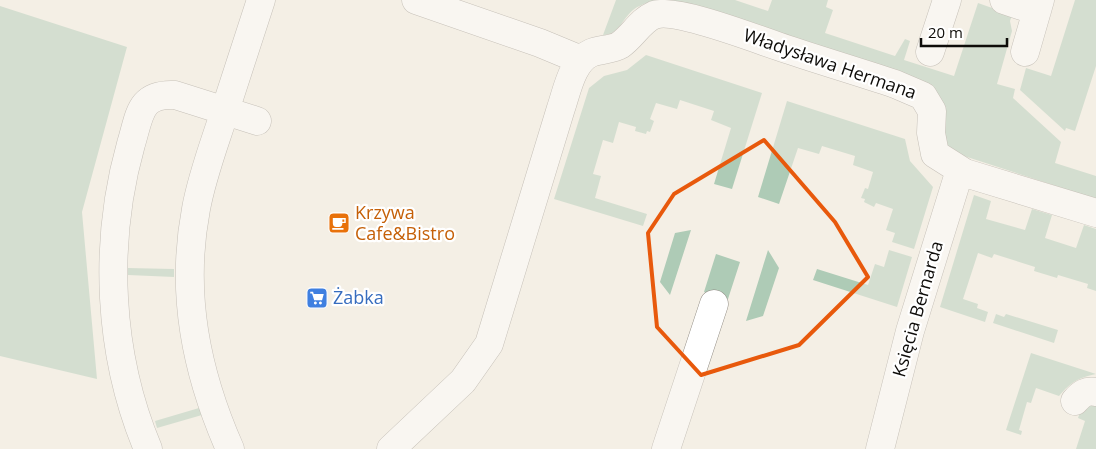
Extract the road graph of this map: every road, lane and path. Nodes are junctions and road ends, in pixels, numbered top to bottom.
1 (261, 0) edge
2 (416, 0) edge
3 (947, 0) edge
4 (1004, 0) edge
5 (1039, 5) edge
6 (930, 52) dead end
7 (1025, 52) dead end
8 (581, 60) junction
9 (225, 111) junction
10 (257, 122) dead end
11 (960, 170) junction
12 (1096, 213) edge
13 (714, 304) dead end
14 (148, 449) edge
15 (230, 449) edge
16 (391, 449) edge
17 (666, 449) edge
18 (880, 449) edge

1 - 9 street
2 - 8 street
3 - 6 street
4 - 5 street
5 - 7 street
8 - 11 street, Władysława Hermana
8 - 16 street
9 - 10 street
9 - 14 street
9 - 15 street
11 - 12 street, Władysława Hermana
11 - 18 street, Księcia Bernarda
13 - 17 street

